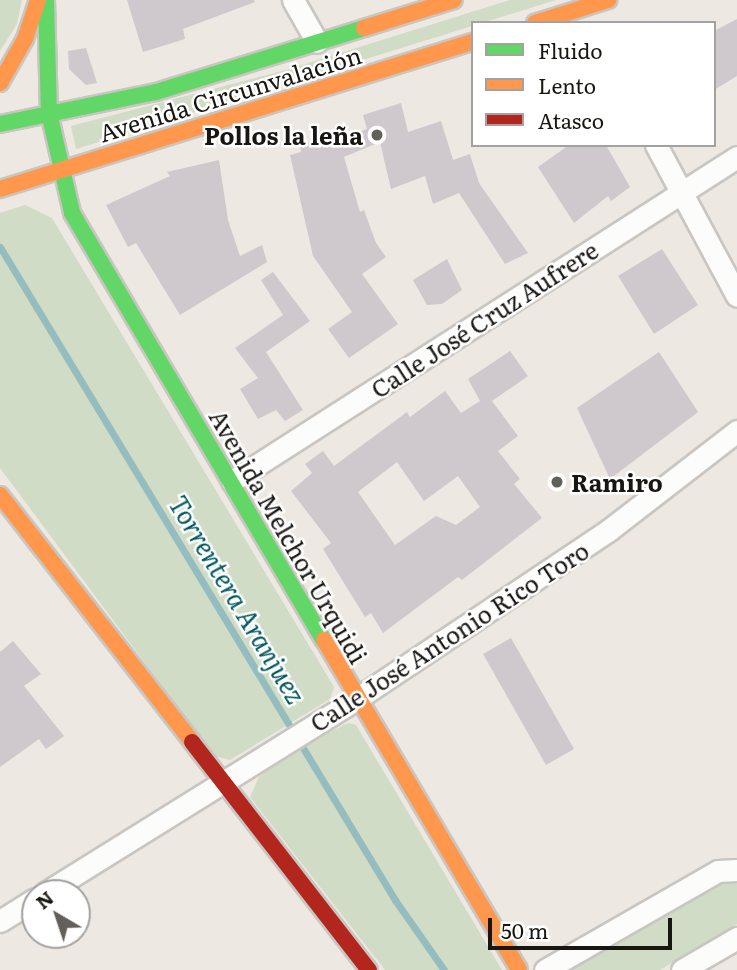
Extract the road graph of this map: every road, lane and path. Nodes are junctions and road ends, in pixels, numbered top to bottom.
1 (37, 0) edge
2 (46, 0) edge
3 (293, 0) edge
4 (454, 0) edge
5 (608, 0) edge
6 (587, 15) edge
7 (548, 21) edge
8 (317, 42) junction
9 (471, 43) edge
10 (0, 83) edge
11 (49, 113) junction
12 (0, 124) edge
13 (657, 147) edge
14 (737, 157) edge
15 (59, 170) junction
16 (0, 189) edge
17 (681, 192) junction
18 (737, 296) edge
19 (737, 431) edge
20 (232, 481) junction
21 (0, 495) edge
22 (358, 698) junction
23 (223, 782) junction
24 (737, 870) edge
25 (67, 879) edge
26 (21, 908) edge
27 (0, 921) edge
28 (737, 938) edge
29 (369, 970) edge
30 (519, 970) edge
31 (545, 970) edge
32 (682, 970) edge

1 - 10 main road
2 - 11 main road, Avenida Melchor Urquidi
3 - 8 street
4 - 8 main road, Avenida Circunvalación
5 - 6 main road
6 - 7 main road
8 - 11 main road, Avenida Circunvalación
9 - 15 main road, Avenida Circunvalación
11 - 12 main road, Avenida Circunvalación
11 - 15 main road, Avenida Melchor Urquidi
13 - 17 street
14 - 17 street, Calle José Cruz Aufrere
15 - 16 main road, Avenida Circunvalación
15 - 20 main road, Avenida Melchor Urquidi
17 - 18 street
17 - 20 street, Calle José Cruz Aufrere
19 - 22 street, Calle José Antonio Rico Toro
20 - 22 main road, Avenida Melchor Urquidi
21 - 23 main road
22 - 23 street, Calle José Antonio Rico Toro
22 - 30 main road, Avenida Melchor Urquidi
23 - 25 street, Calle José Antonio Rico Toro
23 - 29 main road
24 - 31 street
26 - 27 street
28 - 32 street

